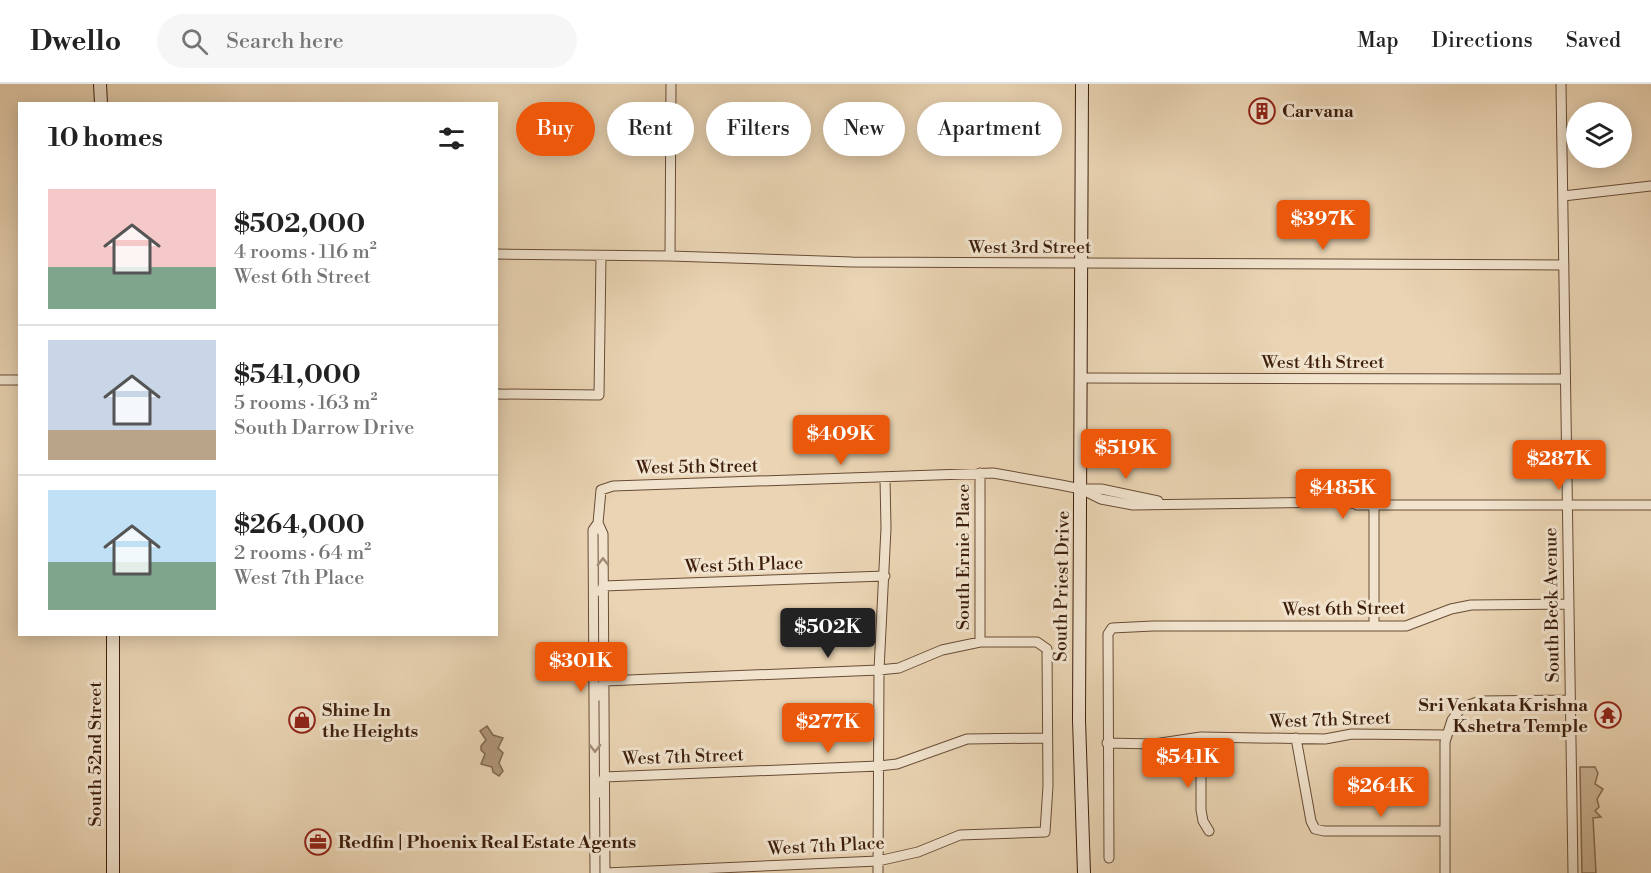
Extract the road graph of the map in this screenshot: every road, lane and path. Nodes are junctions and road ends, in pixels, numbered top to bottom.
1 (100, 84) edge
2 (671, 84) edge
3 (1082, 84) edge
4 (1561, 84) edge
5 (101, 102) edge
6 (1651, 186) edge
7 (1563, 196) junction
8 (498, 254) edge
9 (670, 255) junction
10 (601, 256) junction
11 (1082, 264) junction
12 (1564, 265) junction
13 (1082, 378) junction
14 (1565, 379) junction
15 (0, 380) edge
16 (18, 380) edge
17 (498, 394) edge
18 (980, 473) junction
19 (885, 478) junction
20 (1081, 489) junction
21 (1374, 504) junction
22 (1567, 505) junction
23 (1651, 505) edge
24 (598, 523) junction
25 (885, 576) junction
26 (603, 586) junction
27 (1568, 604) junction
28 (594, 616) junction
29 (1374, 626) junction
30 (113, 636) edge
31 (980, 642) junction
32 (879, 670) junction
33 (604, 681) junction
34 (1570, 700) junction
35 (594, 708) junction
36 (1445, 735) junction
37 (1201, 737) junction
38 (1047, 738) junction
39 (1296, 738) junction
40 (1107, 743) junction
41 (879, 766) junction
42 (604, 777) junction
43 (595, 802) junction
44 (595, 826) junction
45 (1209, 831) dead end
46 (1444, 831) junction
47 (1045, 832) joint
48 (1109, 858) dead end
49 (878, 861) junction
50 (113, 873) edge
51 (595, 873) edge
52 (605, 873) edge
53 (878, 873) edge
54 (1084, 873) edge
55 (1445, 873) edge
56 (1573, 873) edge

1 - 5 main road
2 - 9 street
3 - 11 main road, South Priest Drive
4 - 7 street, South Beck Avenue
6 - 7 street
7 - 12 street, South Beck Avenue
8 - 10 street, West 3rd Street
9 - 10 street, West 3rd Street
9 - 11 street, West 3rd Street
10 - 17 street
11 - 12 street, West 3rd Street
11 - 13 main road, South Priest Drive
12 - 14 street, South Beck Avenue
13 - 14 street, West 4th Street
13 - 20 main road, South Priest Drive
14 - 22 street, South Beck Avenue
15 - 16 street
18 - 19 street, West 5th Street
18 - 20 street, West 5th Street
18 - 31 street, South Ernie Place
19 - 24 street, West 5th Street
19 - 25 street
20 - 21 street, West 5th Street
20 - 54 main road, South Priest Drive
21 - 22 street, West 5th Street
21 - 29 street
22 - 23 street, West 5th Street
22 - 27 street, South Beck Avenue
26 -> 24 street
24 - 28 street
25 - 26 street, West 5th Place
25 - 32 street
26 - 28 street
26 - 33 street
27 - 29 street, West 6th Street
27 - 34 street, South Beck Avenue
28 - 35 street
29 - 40 street, West 6th Street
30 - 50 main road, South 52nd Street
31 - 32 street
31 - 38 street, South Priest Drive
32 - 33 street
32 - 41 street
33 - 35 street
33 - 42 street
34 - 36 street
34 - 56 street, South Beck Avenue
35 -> 43 street
36 - 39 street, West 7th Street
36 - 46 street
37 - 39 street, West 7th Street
37 - 40 street, West 7th Street
37 - 45 street
38 - 41 street, West 7th Street
38 - 47 street, South Priest Drive
39 - 46 street
40 - 48 street
41 - 42 street, West 7th Street
41 - 49 street
42 - 43 street
42 - 52 street
43 - 44 street
44 - 51 street
44 - 52 street
46 - 55 street
47 - 49 street, West 7th Place
49 - 52 street, West 7th Place
49 - 53 street

